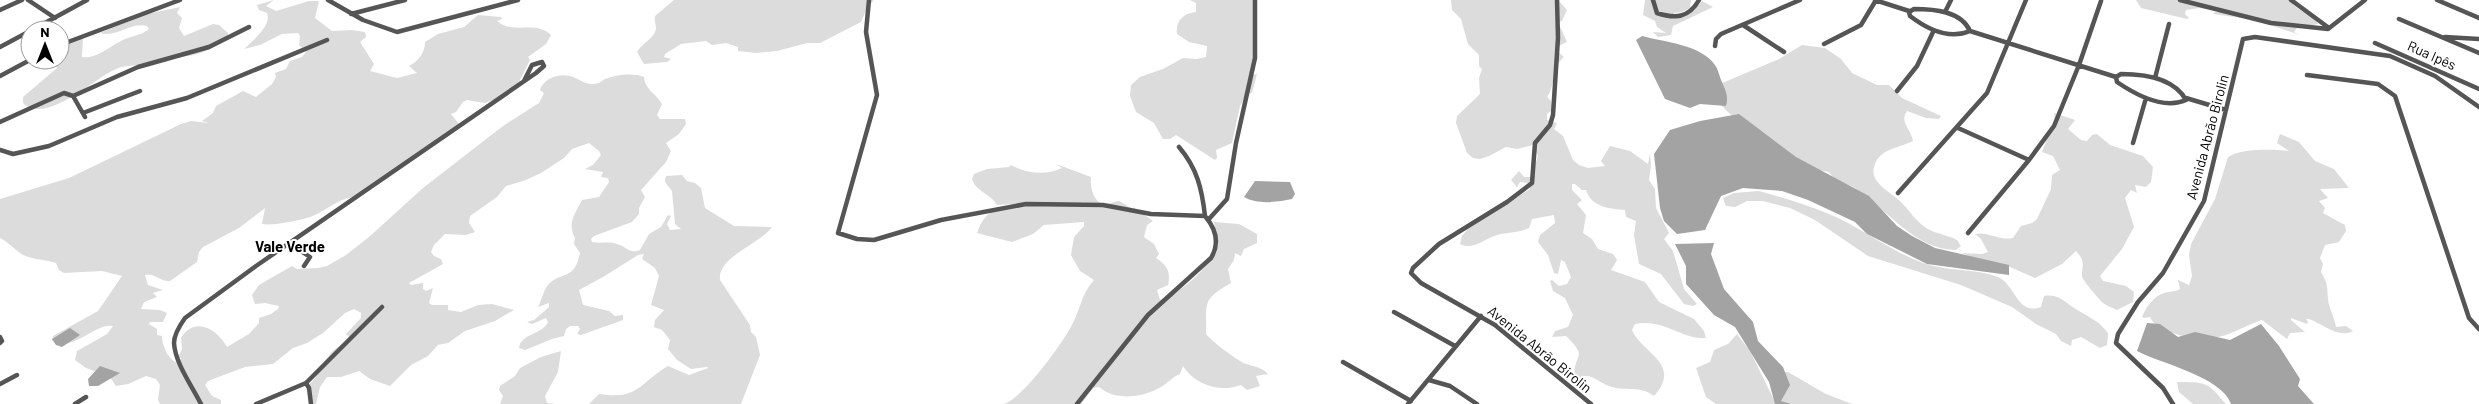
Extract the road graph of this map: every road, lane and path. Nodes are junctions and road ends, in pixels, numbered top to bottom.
1 (22, 0) edge
2 (28, 0) edge
3 (87, 0) edge
4 (180, 0) edge
5 (328, 0) edge
6 (405, 0) edge
7 (518, 0) edge
8 (869, 0) edge
9 (1255, 0) edge
10 (1557, 0) edge
11 (1653, 0) edge
12 (1699, 0) edge
13 (1800, 0) edge
14 (1876, 0) edge
15 (1951, 0) edge
16 (2026, 0) edge
17 (2180, 0) edge
18 (2291, 0) edge
19 (2365, 0) edge
20 (2437, 0) edge
21 (2101, 1) dead end
22 (0, 10) edge
23 (1909, 11) junction
24 (1945, 12) junction
25 (351, 14) junction
26 (55, 18) junction
27 (2479, 18) edge
28 (2399, 19) dead end
29 (51, 20) edge
30 (2170, 24) dead end
31 (1743, 25) junction
32 (249, 27) dead end
33 (2329, 28) junction
34 (1934, 30) junction
35 (1970, 31) junction
36 (20, 37) edge
37 (2441, 37) junction
38 (70, 40) edge
39 (327, 40) dead end
40 (2479, 40) edge
41 (2008, 43) junction
42 (2375, 43) dead end
43 (1824, 44) dead end
44 (1714, 46) dead end
45 (0, 47) edge
46 (1784, 52) dead end
47 (2479, 53) edge
48 (20, 65) edge
49 (2079, 65) junction
50 (2307, 75) dead end
51 (0, 76) edge
52 (2116, 77) junction
53 (2154, 78) junction
54 (524, 81) junction
55 (2479, 88) edge
56 (1897, 91) dead end
57 (140, 92) dead end
58 (73, 96) junction
59 (2146, 98) junction
60 (2186, 98) junction
61 (2479, 107) edge
62 (2226, 110) junction
63 (0, 122) edge
64 (1958, 128) junction
65 (2133, 143) dead end
66 (1179, 147) dead end
67 (0, 150) edge
68 (2029, 160) junction
69 (1898, 193) dead end
70 (1207, 218) junction
71 (1968, 233) dead end
72 (289, 243) junction
73 (304, 266) dead end
74 (382, 307) dead end
75 (1394, 312) dead end
76 (1481, 316) junction
77 (2479, 329) edge
78 (0, 338) edge
79 (0, 343) edge
80 (1456, 346) junction
81 (1343, 362) dead end
82 (17, 375) dead end
83 (1430, 380) junction
84 (306, 383) junction
85 (0, 384) edge
86 (86, 397) dead end
87 (1409, 403) edge
88 (75, 404) edge
89 (201, 404) edge
90 (256, 404) edge
91 (311, 404) edge
92 (1077, 404) edge
93 (1477, 404) edge
94 (1591, 404) edge
95 (2173, 404) edge

1 - 22 street
2 - 26 street
3 - 26 street
4 - 38 street
5 - 25 street
6 - 25 street
7 - 25 street
8 - 70 street
9 - 70 street
10 - 76 street, Avenida Abrão Birolin
11 - 12 street
13 - 31 street
14 - 23 street
14 - 43 street
15 - 24 street
16 - 41 street
17 - 33 street
18 - 33 street
19 - 33 street
20 - 27 street
21 - 49 street
23 - 24 street
23 - 34 street
24 - 35 street
26 - 29 street
28 - 37 street
30 - 53 street
31 - 44 street
31 - 46 street
32 - 58 street
34 - 35 street
34 - 56 street
35 - 41 street
36 - 45 street
37 - 40 street
37 - 47 street
39 - 67 street
41 - 49 street
41 - 64 street
42 - 55 street, Rua Ipês
48 - 51 street
49 - 52 street
49 - 68 street
50 - 77 street
52 - 53 street
52 - 59 street
53 - 60 street
54 - 54 street
54 - 72 street
57 - 58 street
58 - 63 street
59 - 60 street
59 - 65 street
60 - 62 street
61 - 62 street, Avenida Abrão Birolin
62 - 95 street, Avenida Abrão Birolin
64 - 68 street
64 - 69 street
66 - 70 street
68 - 71 street
70 - 92 street
72 - 73 street
72 - 89 street
74 - 84 street
75 - 80 street
76 - 80 street
76 - 94 street, Avenida Abrão Birolin
78 - 79 street
80 - 83 street
81 - 87 street
82 - 85 street
83 - 87 street
83 - 93 street
84 - 90 street
84 - 91 street
86 - 88 street

